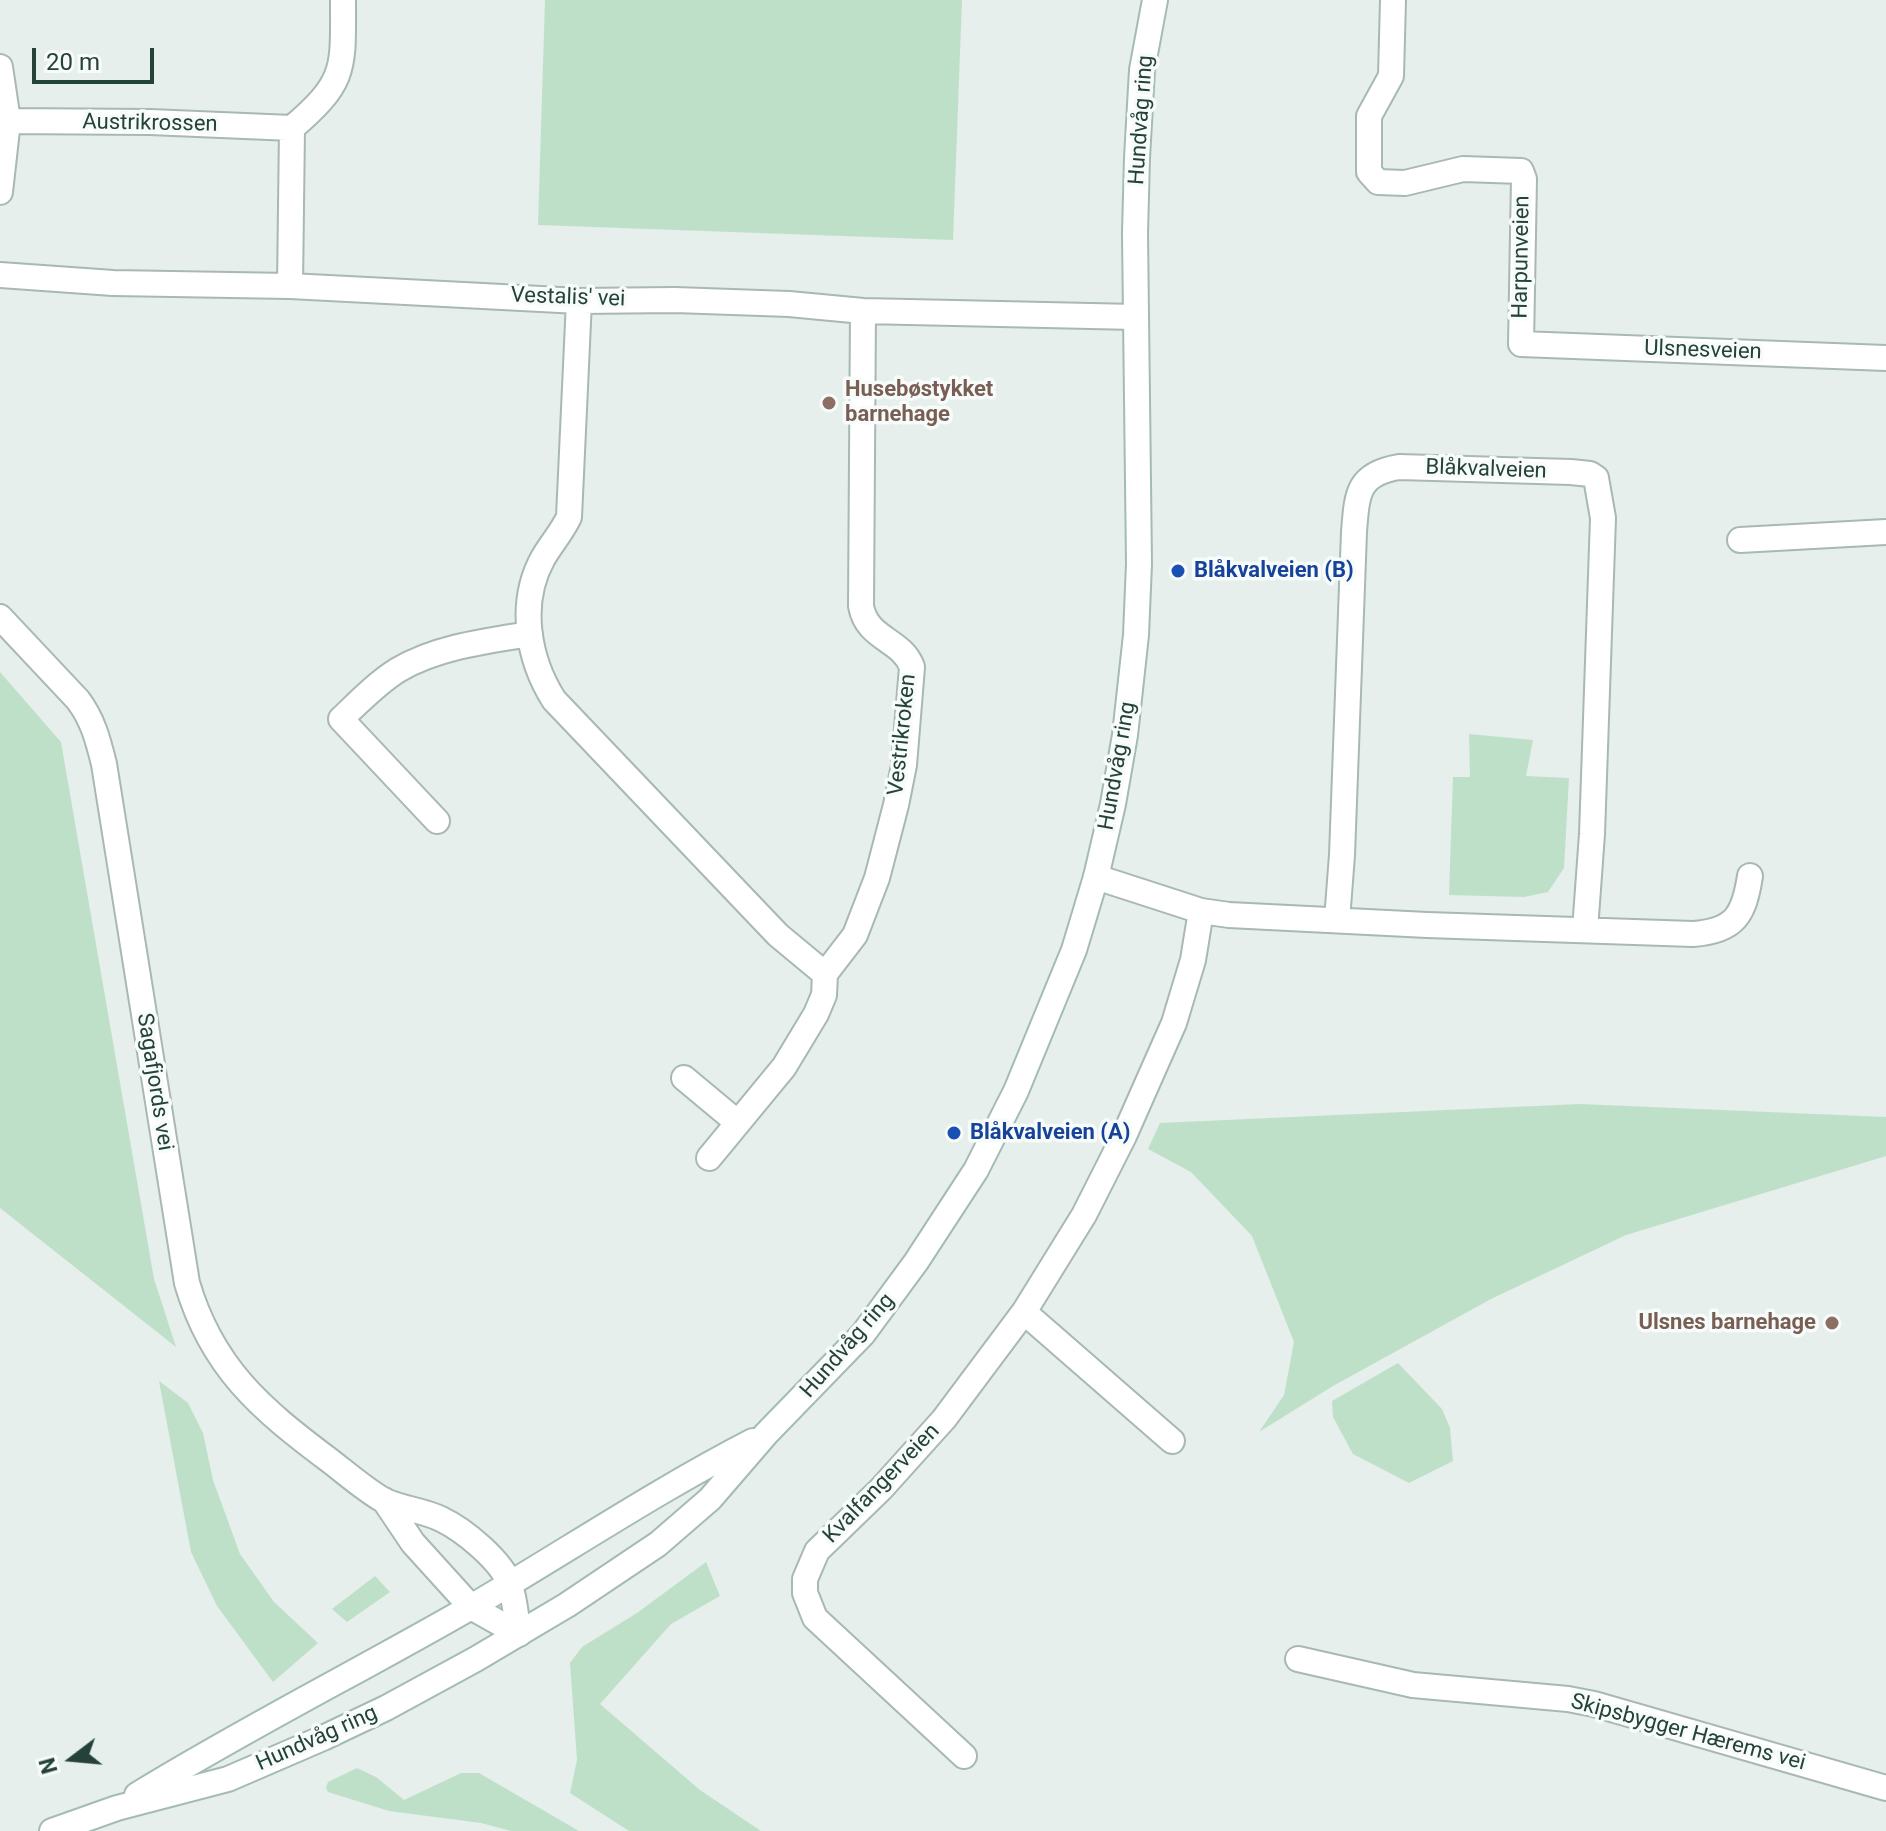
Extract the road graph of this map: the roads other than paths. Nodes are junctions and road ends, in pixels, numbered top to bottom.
1 (343, 0) edge
2 (1155, 0) edge
3 (1393, 0) edge
4 (0, 67) edge
5 (8, 121) junction
6 (292, 128) junction
7 (0, 192) edge
8 (0, 275) edge
9 (290, 286) junction
10 (579, 301) junction
11 (863, 311) junction
12 (1136, 317) junction
13 (1521, 344) joint
14 (1886, 358) edge
15 (1886, 532) edge
16 (1740, 540) dead end
17 (0, 617) edge
18 (530, 634) junction
19 (437, 821) dead end
20 (1750, 876) dead end
21 (1096, 877) junction
22 (1201, 911) junction
23 (1337, 920) junction
24 (1585, 930) junction
25 (825, 974) junction
26 (684, 1078) dead end
27 (738, 1123) junction
28 (709, 1158) dead end
29 (1024, 1312) junction
30 (766, 1434) junction
31 (1172, 1441) dead end
32 (384, 1500) junction
33 (510, 1583) junction
34 (471, 1607) junction
35 (519, 1634) junction
36 (1298, 1659) dead end
37 (964, 1756) dead end
38 (1886, 1788) edge
39 (117, 1808) junction
40 (52, 1831) edge

1 - 6 street
2 - 12 street, Hundvåg ring
3 - 13 street, Harpunveien
4 - 5 street
5 - 6 street, Austrikrossen
5 - 7 street
6 - 9 street
8 - 9 street, Vestalis' vei
9 - 10 street, Vestalis' vei
10 - 11 street, Vestalis' vei
10 - 18 street
11 - 12 street, Vestalis' vei
11 - 25 street, Vestrikroken
12 - 21 street, Hundvåg ring
13 - 14 street, Ulsnesveien
15 - 16 street
17 - 32 street, Sagafjords vei
18 - 19 street
18 - 25 street
20 - 24 street
21 - 22 street
21 - 30 street, Hundvåg ring
22 - 23 street
22 - 29 street, Kvalfangerveien
23 - 24 street
23 - 24 street, Blåkvalveien
25 - 27 street, Vestrikroken
26 - 27 street
27 - 28 street, Vestrikroken
29 - 31 street
29 - 37 street, Kvalfangerveien
30 - 33 street, Hundvåg ring
30 - 35 street, Hundvåg ring
32 - 33 street, Sagafjords vei
32 - 34 street, Sagafjords vei
33 - 34 street, Hundvåg ring
33 - 35 street, Sagafjords vei
34 - 35 street, Sagafjords vei
34 - 39 street, Hundvåg ring
35 - 39 street, Hundvåg ring
36 - 38 street, Skipsbygger Hærems vei
39 - 40 street, Hundvåg ring

